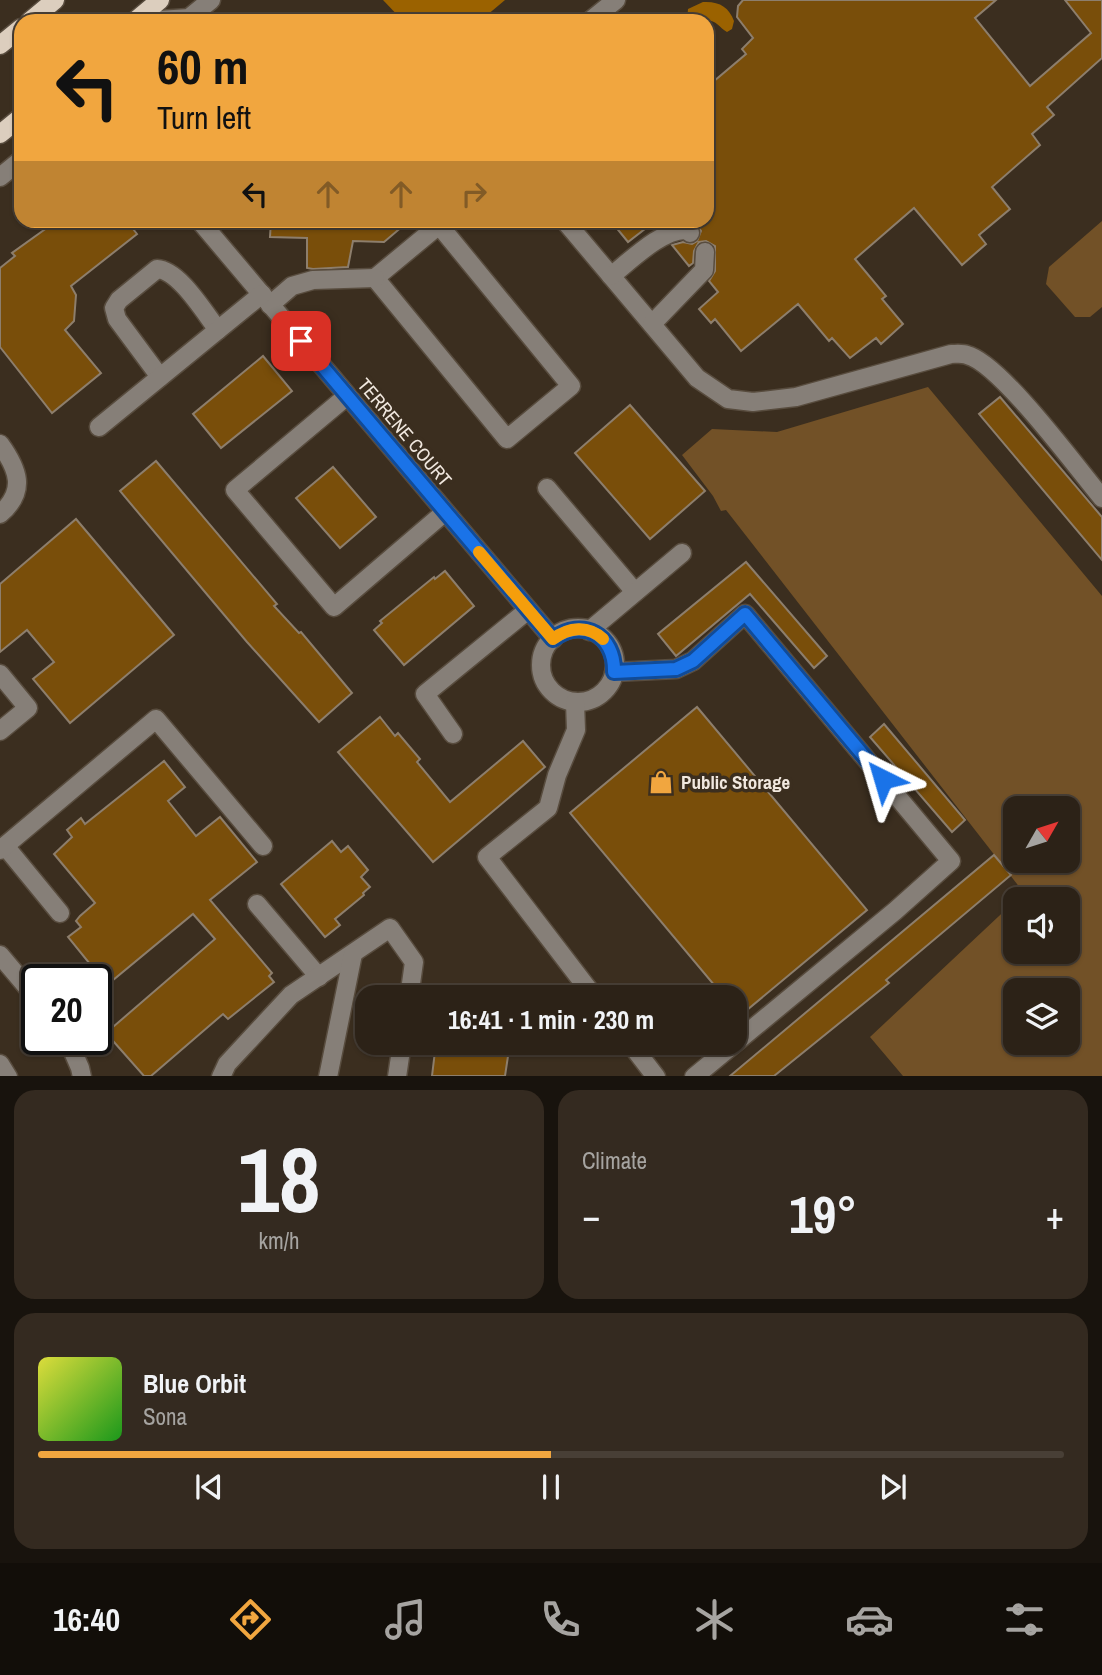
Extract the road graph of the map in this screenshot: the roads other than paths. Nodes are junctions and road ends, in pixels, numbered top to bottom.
1 (55, 0) edge
2 (160, 0) edge
3 (211, 0) edge
4 (616, 0) edge
5 (38, 14) edge
6 (143, 14) edge
7 (193, 14) edge
8 (599, 14) edge
9 (14, 34) edge
10 (0, 45) edge
11 (14, 123) edge
12 (0, 134) edge
13 (14, 166) edge
14 (0, 177) edge
15 (206, 228) edge
16 (435, 228) edge
17 (441, 228) edge
18 (571, 228) edge
19 (690, 233) dead end
20 (705, 253) dead end
21 (611, 276) junction
22 (374, 278) junction
23 (266, 299) junction
24 (652, 324) junction
25 (218, 330) junction
26 (160, 377) junction
27 (347, 396) junction
28 (99, 427) dead end
29 (0, 444) edge
30 (547, 488) dead end
31 (1102, 498) edge
32 (445, 512) junction
33 (0, 514) edge
34 (682, 553) dead end
35 (635, 592) junction
36 (528, 610) junction
37 (589, 631) junction
38 (553, 639) junction
39 (614, 672) junction
40 (0, 674) edge
41 (575, 702) junction
42 (0, 731) edge
43 (453, 734) dead end
44 (263, 846) dead end
45 (2, 848) edge
46 (257, 904) dead end
47 (60, 913) dead end
48 (353, 954) junction
49 (0, 955) edge
50 (319, 976) junction
51 (21, 980) edge
52 (411, 985) edge
53 (585, 985) edge
54 (74, 1055) edge
55 (400, 1055) edge
56 (639, 1055) edge
57 (0, 1064) edge
58 (8, 1076) edge
59 (82, 1076) edge
60 (221, 1076) edge
61 (328, 1076) edge
62 (397, 1076) edge
63 (656, 1076) edge
64 (694, 1076) edge

1 - 5 main road
2 - 6 main road
3 - 7 street
4 - 8 street
9 - 10 main road
11 - 12 main road
13 - 14 street
15 - 23 street, TERRENE COURT
16 - 22 street
17 - 22 street
18 - 21 street
19 - 21 street
20 - 24 street
21 - 24 street
22 - 23 street
23 - 25 street
23 - 27 street, TERRENE COURT
24 - 31 street
25 - 26 street
25 - 26 street
26 - 28 street
27 - 32 street, TERRENE COURT
27 - 32 street
29 - 33 street
30 - 35 street
32 - 36 street, TERRENE COURT
34 - 35 street
35 - 37 street
36 - 38 street, TERRENE COURT
36 - 43 street
37 - 38 street
37 - 39 street
38 - 41 street
39 - 41 street
39 - 64 street
40 - 42 street
41 - 53 street
44 - 45 street
45 - 47 street
46 - 50 street
48 - 50 street
48 - 52 street
48 - 61 street
49 - 51 street
50 - 60 street
54 - 59 street
55 - 62 street
56 - 63 street
57 - 58 street

